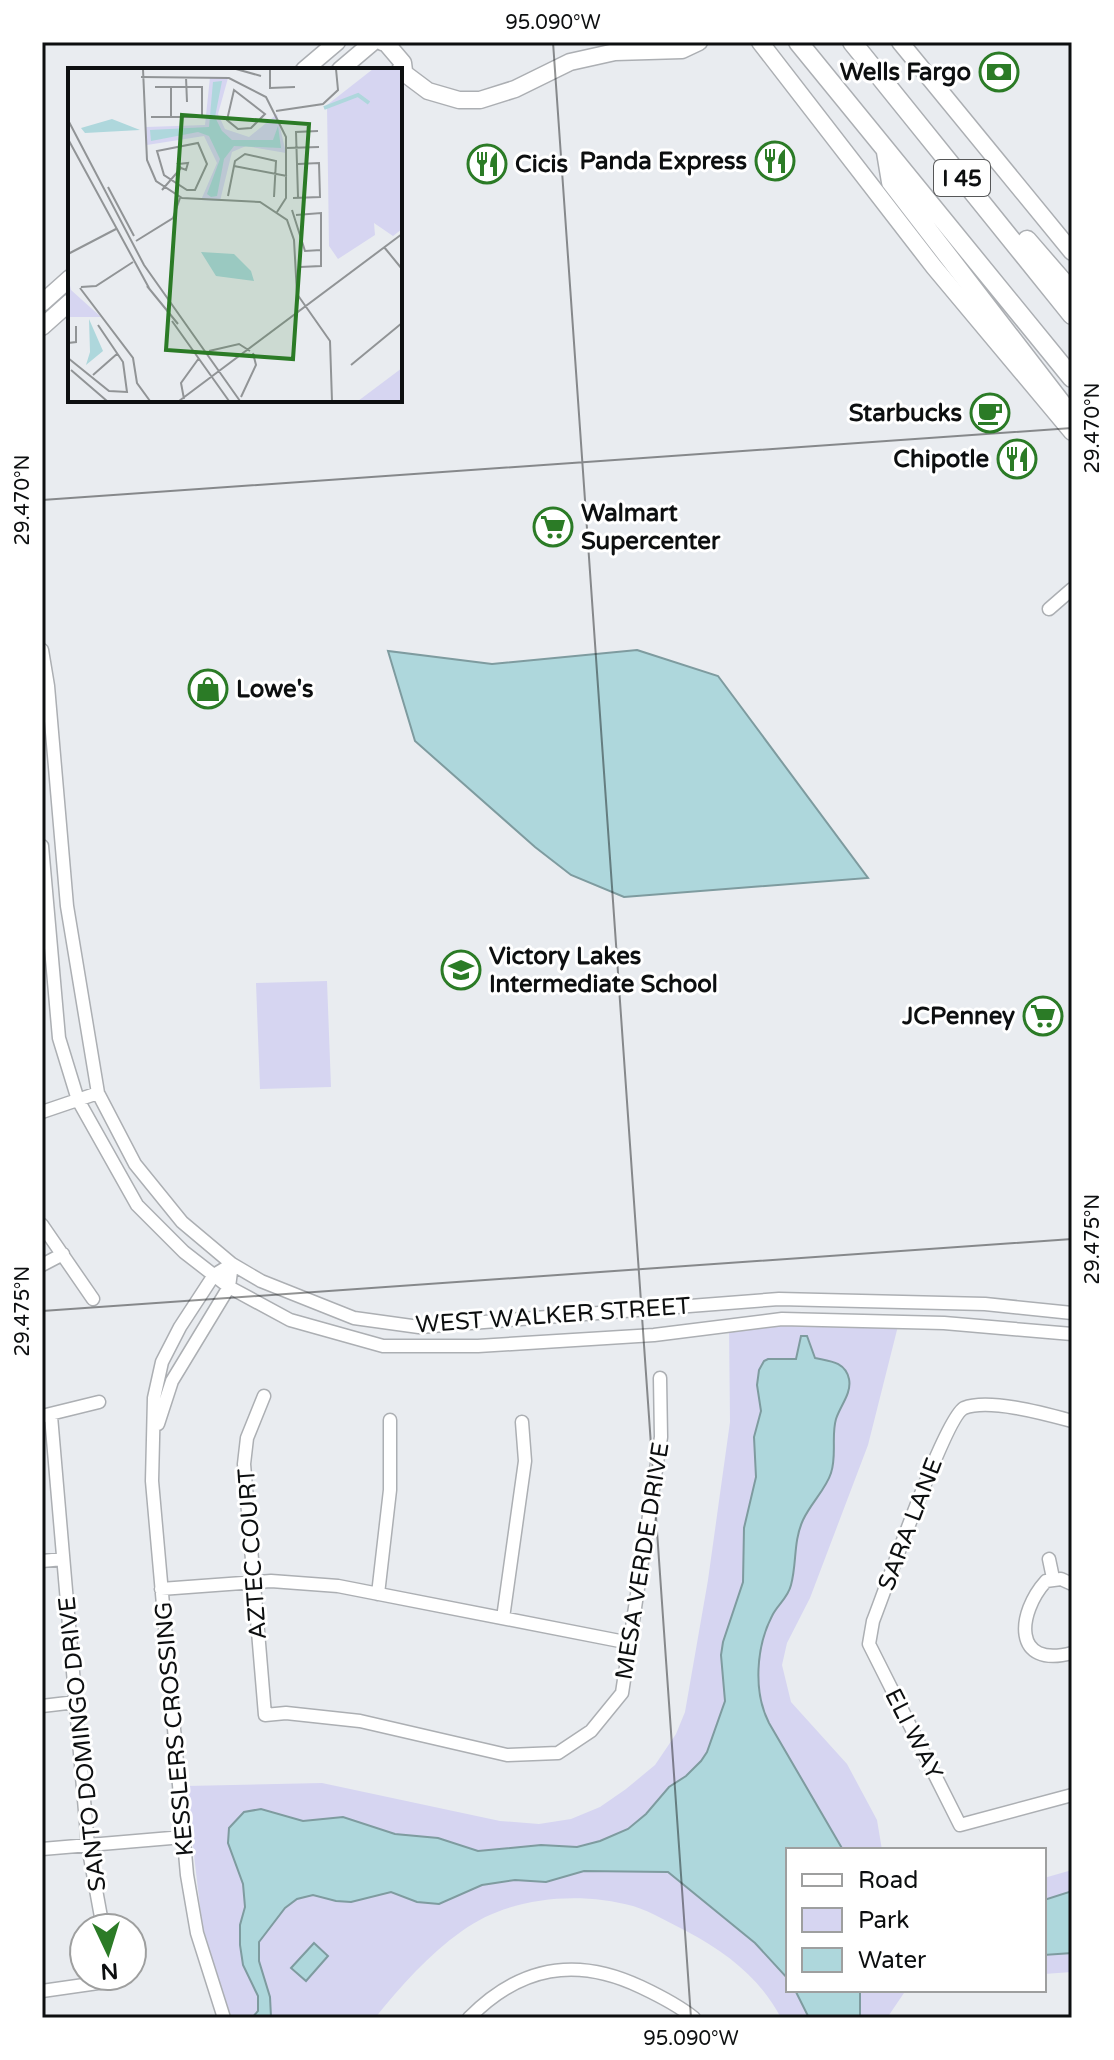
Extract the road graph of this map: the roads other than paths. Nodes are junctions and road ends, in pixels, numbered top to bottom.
1 (337, 42) edge
2 (353, 42) edge
3 (378, 42) edge
4 (699, 42) edge
5 (760, 42) edge
6 (798, 42) edge
7 (852, 42) edge
8 (900, 42) edge
9 (306, 68) edge
10 (338, 68) edge
11 (340, 68) edge
12 (402, 68) edge
13 (402, 72) edge
14 (934, 143) junction
15 (886, 149) junction
16 (1072, 252) edge
17 (68, 280) edge
18 (1072, 292) edge
19 (42, 303) edge
20 (68, 304) edge
21 (1072, 315) edge
22 (42, 327) edge
23 (1072, 378) edge
24 (1072, 417) edge
25 (1072, 432) edge
26 (1072, 589) edge
27 (1049, 609) dead end
28 (42, 650) edge
29 (42, 846) edge
30 (98, 1093) junction
31 (78, 1100) junction
32 (42, 1112) edge
33 (42, 1225) edge
34 (63, 1254) junction
35 (232, 1264) junction
36 (42, 1265) edge
37 (214, 1275) junction
38 (229, 1287) junction
39 (93, 1299) dead end
40 (1072, 1313) edge
41 (1072, 1334) edge
42 (660, 1378) dead end
43 (264, 1396) dead end
44 (99, 1402) dead end
45 (46, 1416) edge
46 (390, 1420) dead end
47 (1072, 1421) edge
48 (522, 1422) dead end
49 (154, 1434) junction
50 (63, 1559) junction
51 (1049, 1559) dead end
52 (42, 1561) edge
53 (1053, 1578) junction
54 (254, 1582) junction
55 (1072, 1584) edge
56 (161, 1589) junction
57 (378, 1594) junction
58 (503, 1618) junction
59 (630, 1643) junction
60 (869, 1644) joint
61 (1072, 1653) edge
62 (76, 1702) junction
63 (42, 1706) edge
64 (265, 1715) joint
65 (1072, 1795) edge
66 (183, 1837) junction
67 (88, 1846) junction
68 (42, 1849) edge
69 (100, 1912) edge
70 (68, 1986) edge
71 (42, 1991) edge
72 (224, 2018) edge
73 (469, 2018) edge
74 (694, 2018) edge

1 - 9 main road
2 - 10 main road
3 - 11 main road
3 - 12 main road
4 - 13 main road
5 - 25 main road
6 - 15 highway, I 45
7 - 14 highway, I 45
8 - 16 main road
14 - 18 highway
14 - 21 highway, I 45
15 - 23 highway, I 45
15 - 24 highway
17 - 19 main road
20 - 22 main road
26 - 27 street
28 - 30 street, WEST WALKER STREET
29 - 31 street, WEST WALKER STREET
30 - 31 street
30 - 35 street, WEST WALKER STREET
31 - 32 street
31 - 37 street, WEST WALKER STREET
33 - 34 street
34 - 36 street
34 - 39 street
35 - 37 street, KESSLERS CROSSING
35 - 38 street, KESSLERS CROSSING
35 - 40 street, WEST WALKER STREET
37 - 38 street, WEST WALKER STREET
37 - 49 street, KESSLERS CROSSING
38 - 41 street, WEST WALKER STREET
38 - 49 street, KESSLERS CROSSING
42 - 59 street, MESA VERDE DRIVE
43 - 54 street, AZTEC COURT
44 - 45 street
45 - 50 street, SANTO DOMINGO DRIVE
46 - 57 street
47 - 60 street, SARA LANE
48 - 58 street
49 - 56 street, KESSLERS CROSSING
50 - 52 street
50 - 62 street, SANTO DOMINGO DRIVE
51 - 53 street
53 - 55 street
53 - 61 street
54 - 56 street
54 - 57 street
54 - 64 street, AZTEC COURT
56 - 66 street, KESSLERS CROSSING
57 - 58 street
58 - 59 street
59 - 64 street, MESA VERDE DRIVE
60 - 65 street, ELI WAY
62 - 63 street
62 - 67 street, SANTO DOMINGO DRIVE
66 - 67 street
66 - 72 street, KESSLERS CROSSING
67 - 68 street
67 - 69 street, SANTO DOMINGO DRIVE
70 - 71 street
73 - 74 street

